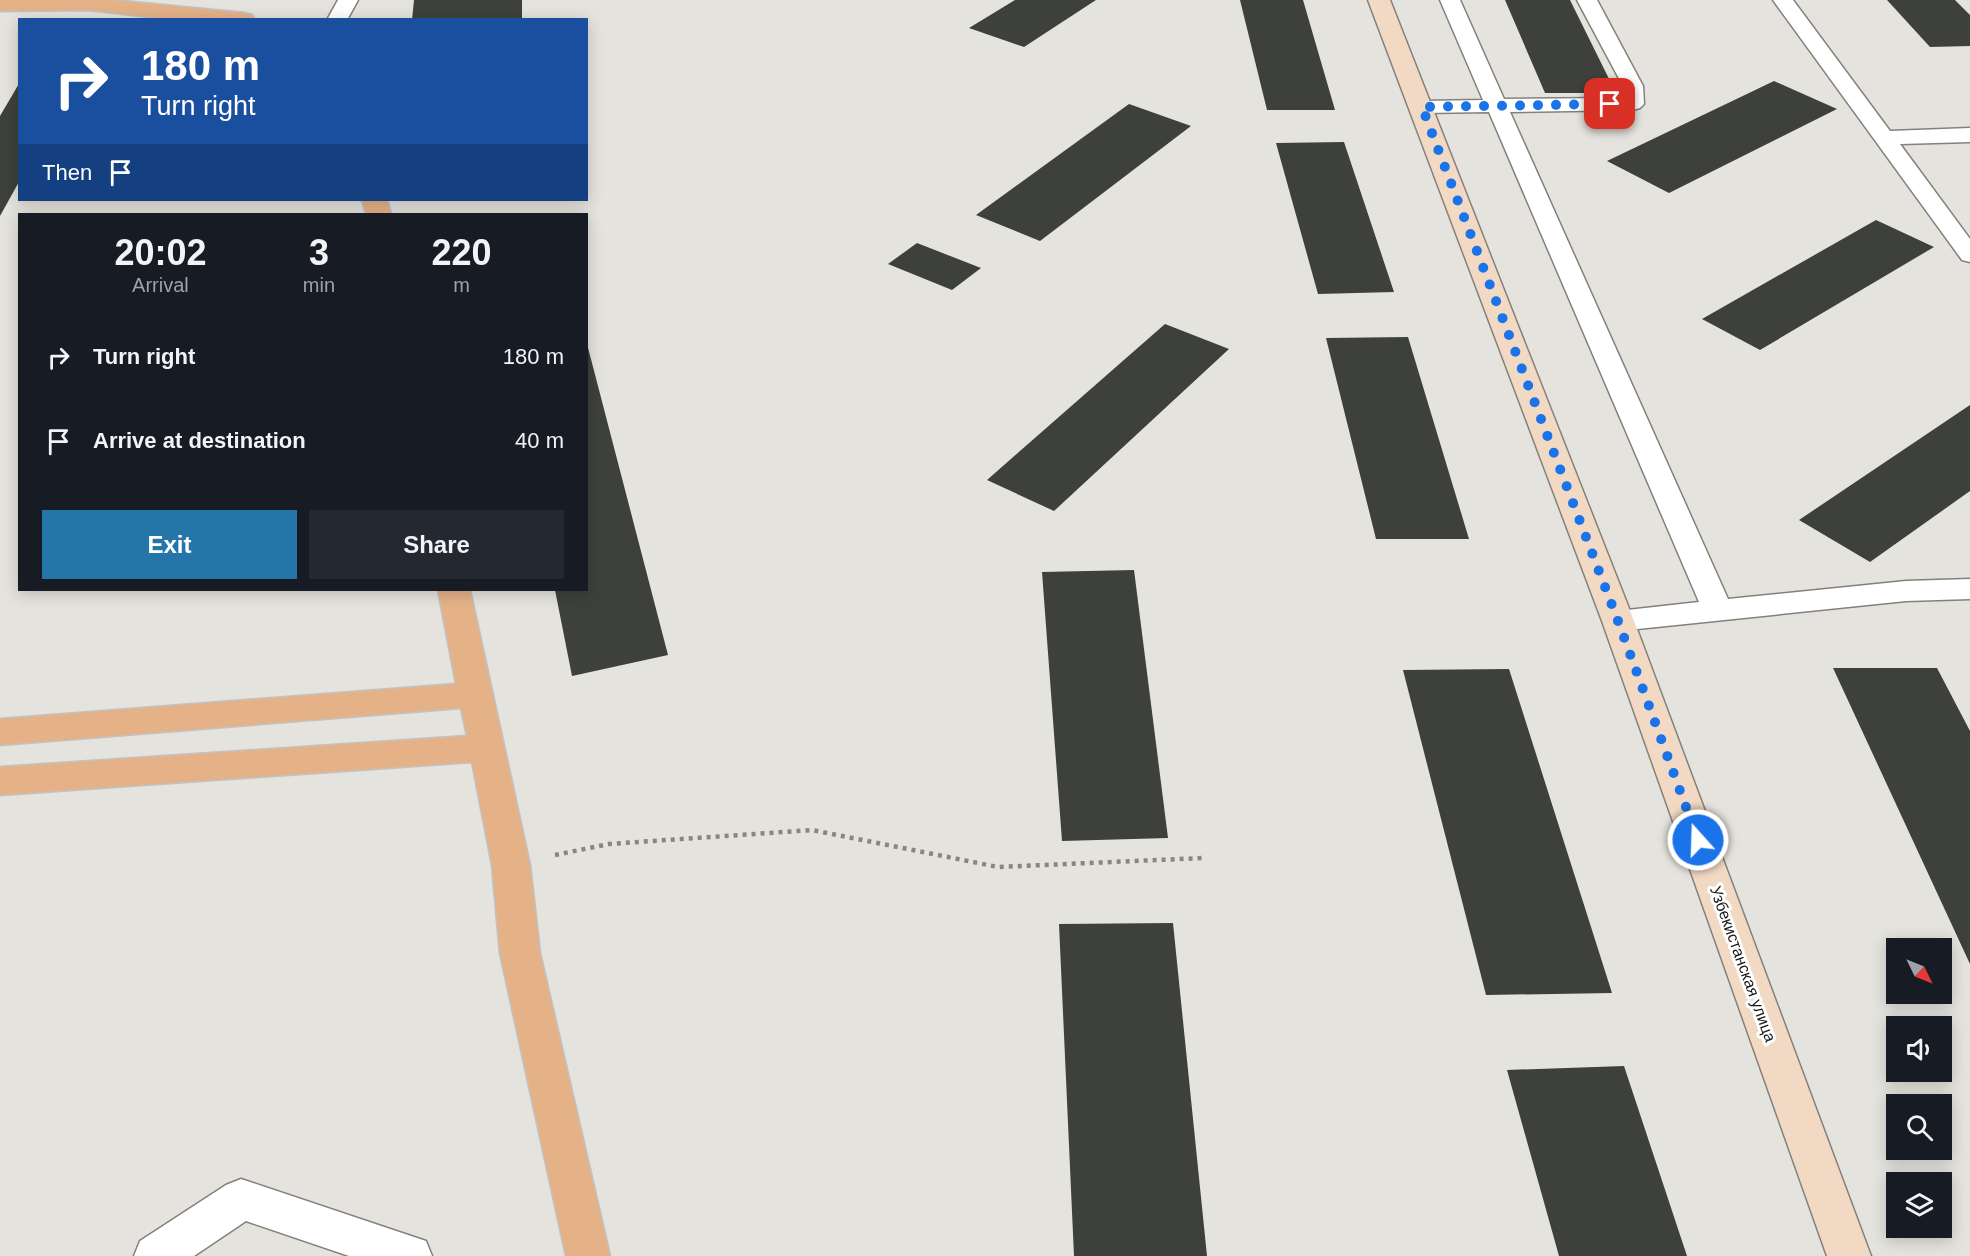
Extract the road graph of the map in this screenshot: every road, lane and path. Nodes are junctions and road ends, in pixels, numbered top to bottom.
1 (348, 0) edge
2 (1379, 0) edge
3 (1450, 0) edge
4 (1587, 0) edge
5 (1783, 0) edge
6 (0, 5) edge
7 (225, 18) edge
8 (338, 18) edge
9 (1496, 105) junction
10 (1422, 107) junction
11 (1970, 135) edge
12 (1884, 138) junction
13 (1970, 255) edge
14 (1970, 589) edge
15 (454, 591) edge
16 (1718, 611) junction
17 (1618, 621) junction
18 (475, 695) junction
19 (0, 732) edge
20 (486, 748) junction
21 (0, 781) edge
22 (1203, 858) dead end
23 (511, 865) junction
24 (156, 1256) edge
25 (410, 1256) edge
26 (588, 1256) edge
27 (1849, 1256) edge

1 - 8 lane
2 - 10 main road, Узбекистанская улица
3 - 9 lane
4 - 9 lane
5 - 12 lane
6 - 7 main road
9 - 10 lane
9 - 16 lane
10 - 17 main road, Узбекистанская улица
11 - 12 lane
12 - 13 lane
14 - 16 lane
15 - 18 main road
16 - 17 lane
17 - 27 main road, Узбекистанская улица
18 - 19 main road
18 - 20 main road
20 - 21 main road
20 - 23 main road
22 - 23 path
23 - 26 main road
24 - 25 street

